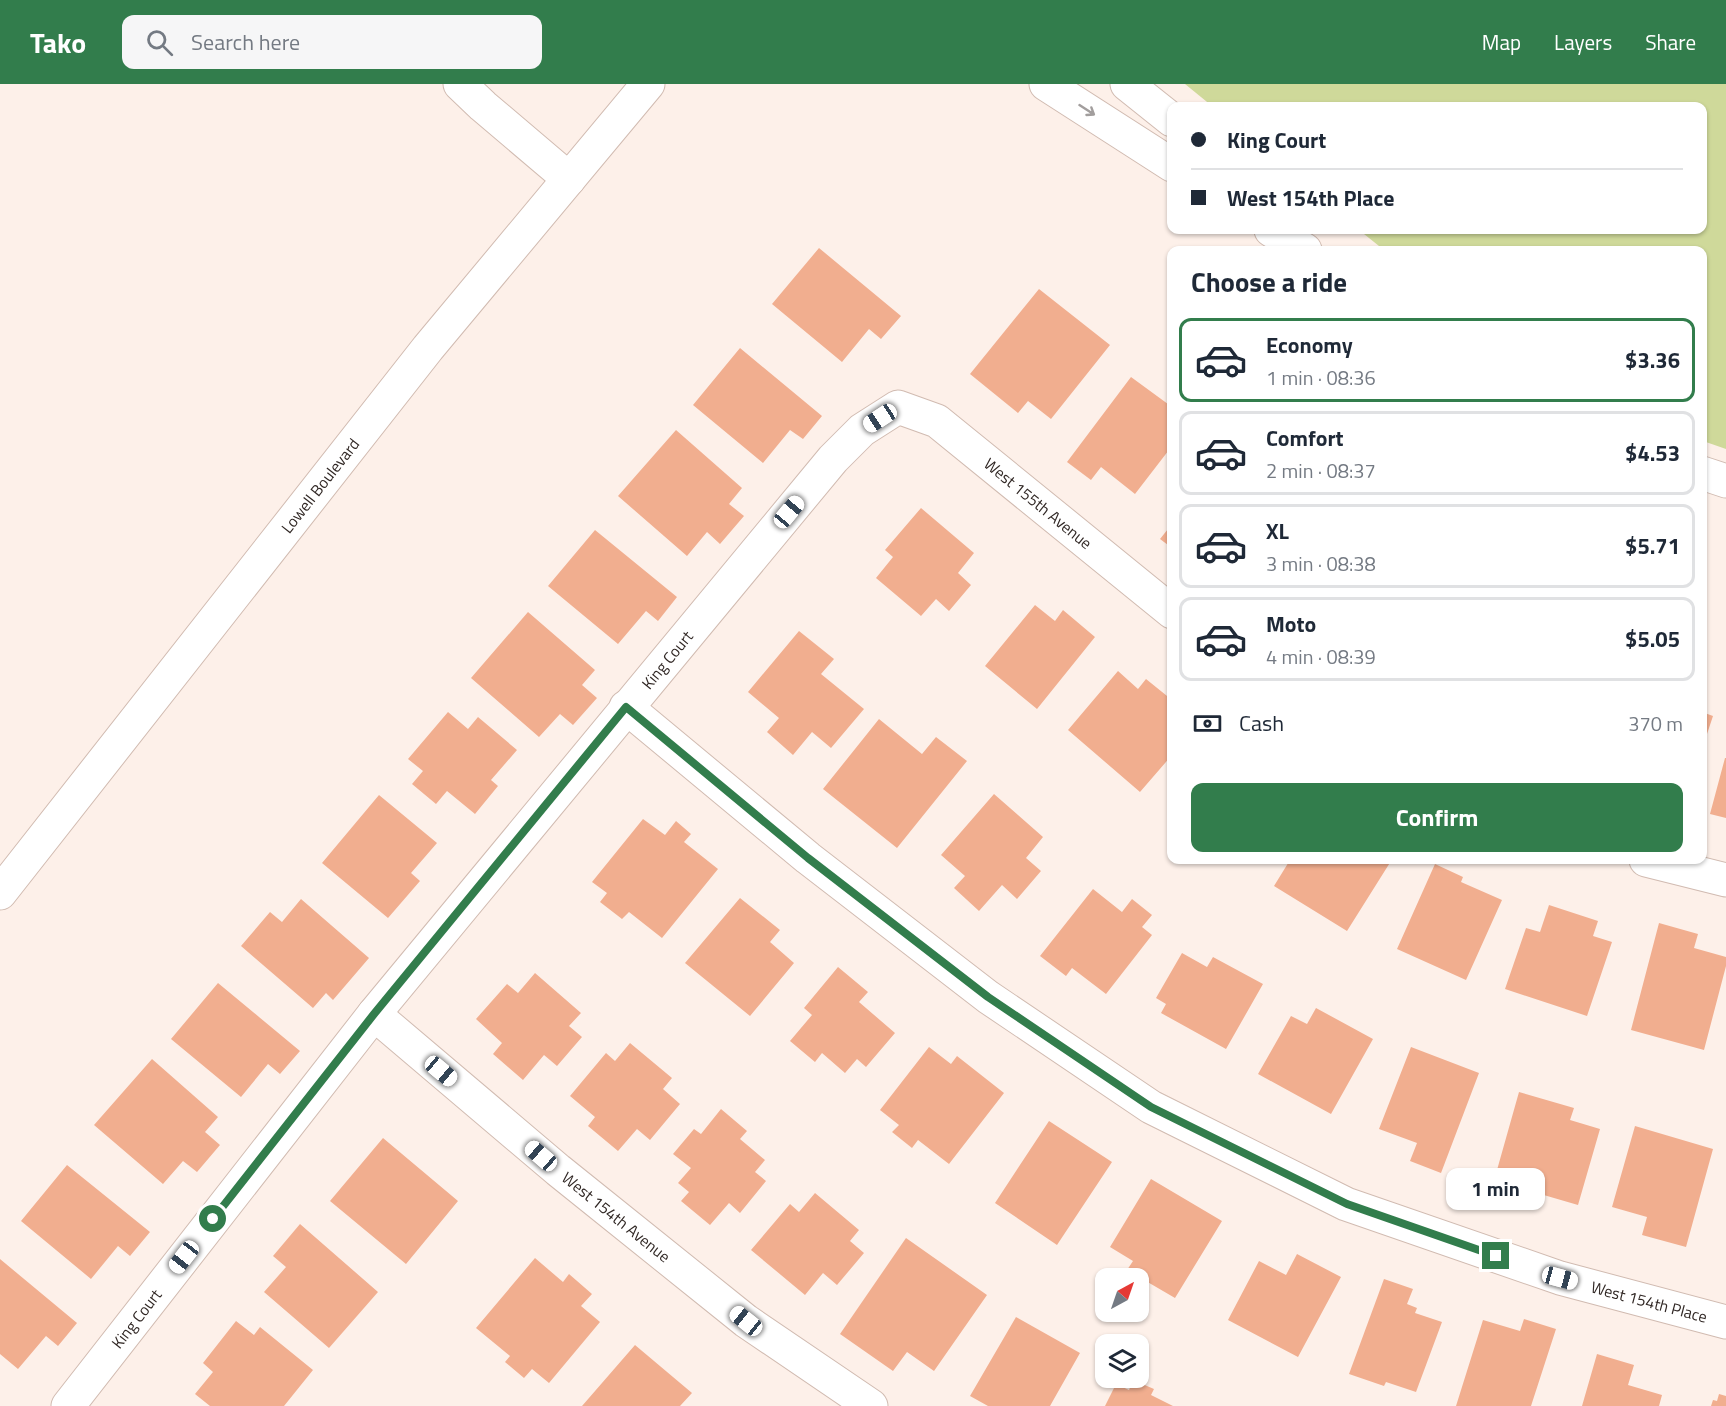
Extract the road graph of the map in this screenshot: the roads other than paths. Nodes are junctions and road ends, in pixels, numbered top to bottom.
1 (460, 84) edge
2 (648, 84) edge
3 (1046, 84) edge
4 (1127, 84) edge
5 (1167, 116) edge
6 (1167, 162) edge
7 (569, 179) junction
8 (1278, 234) edge
9 (1310, 234) edge
10 (1298, 246) edge
11 (1326, 246) edge
12 (898, 407) joint
13 (1707, 475) edge
14 (1726, 482) edge
15 (1167, 608) edge
16 (626, 707) junction
17 (1662, 864) edge
18 (1726, 880) edge
19 (0, 893) edge
20 (374, 1014) junction
21 (1726, 1322) edge
22 (68, 1406) edge
23 (871, 1406) edge

1 - 7 street
2 - 7 street, Lowell Boulevard
3 -> 6 street
4 - 5 street
7 - 19 street, Lowell Boulevard
8 - 10 street
9 - 11 street
12 - 15 street, West 155th Avenue
12 - 16 street, King Court
13 - 14 street
16 - 20 street, King Court
16 - 21 street, West 154th Place
17 - 18 street
20 - 22 street, King Court
20 - 23 street, West 154th Avenue

